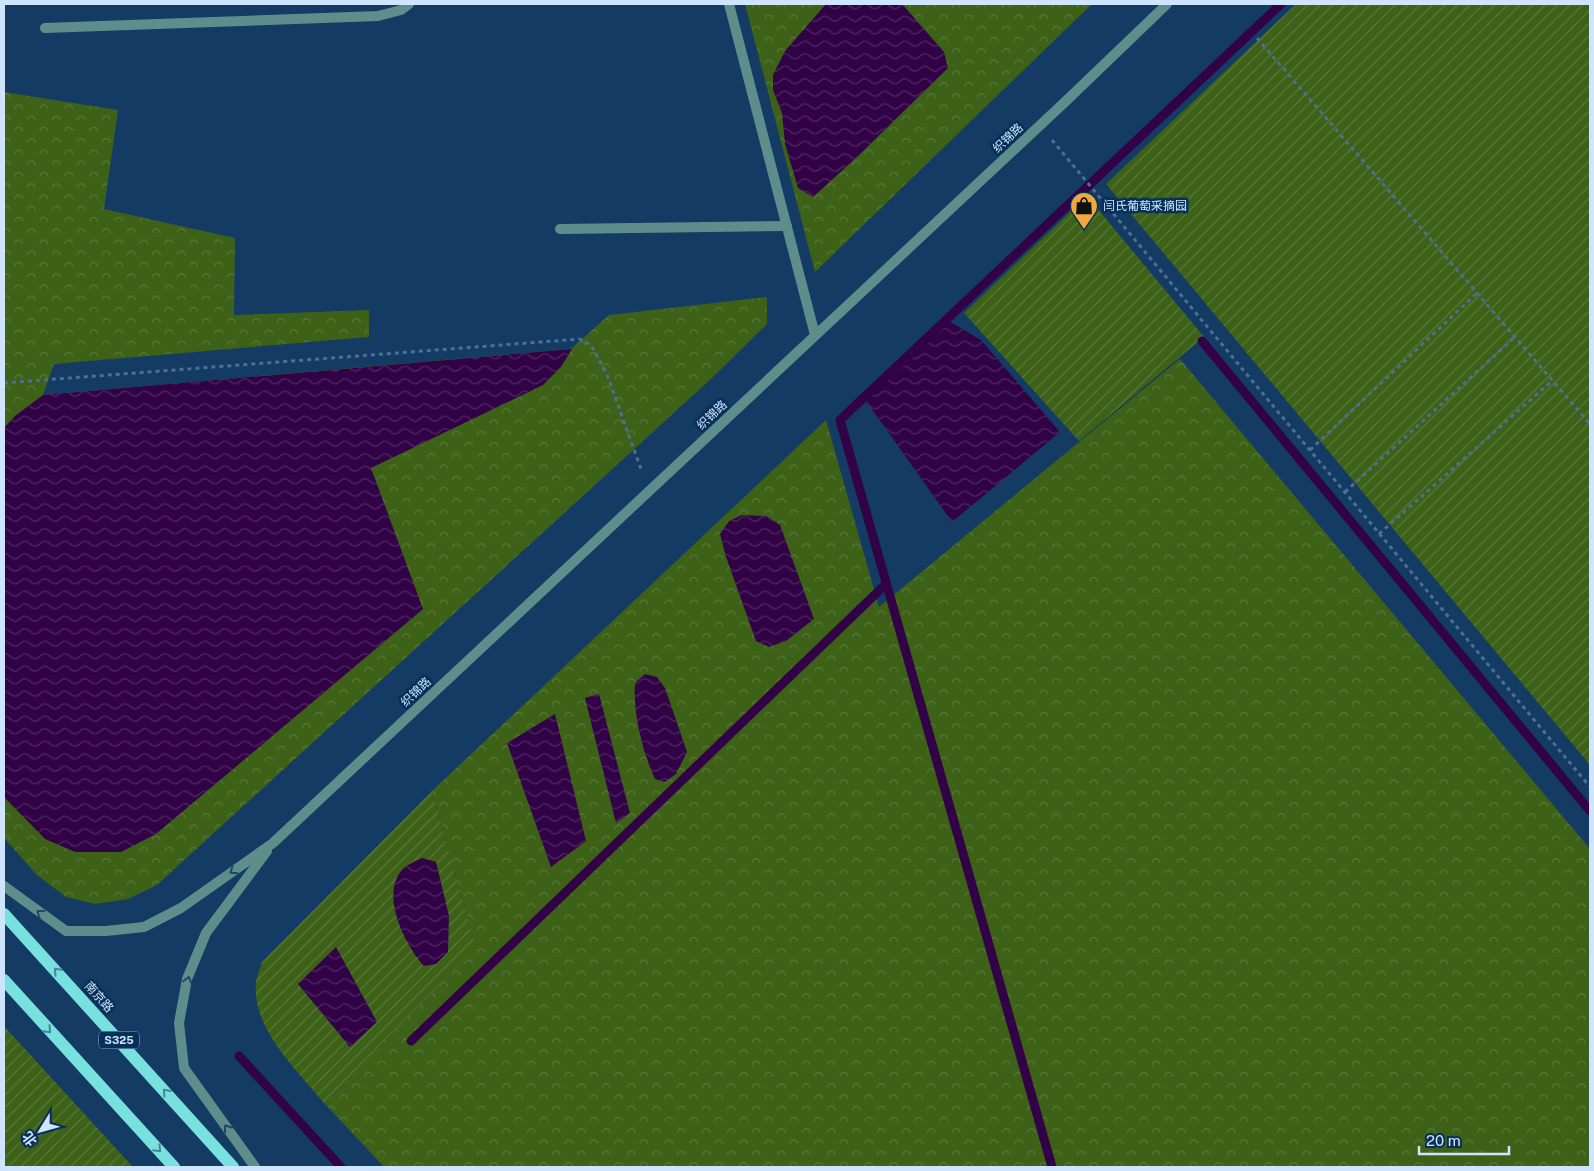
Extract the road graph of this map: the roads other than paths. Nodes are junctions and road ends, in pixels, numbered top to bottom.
1 (409, 4) edge
2 (729, 4) edge
3 (1167, 4) edge
4 (45, 28) dead end
5 (787, 226) junction
6 (560, 229) dead end
7 (815, 336) junction
8 (273, 843) junction
9 (4, 886) edge
10 (4, 914) edge
11 (4, 980) edge
12 (174, 1167) edge
13 (234, 1167) edge
14 (255, 1167) edge

1 - 4 street
2 - 5 street
3 - 7 street, 织锦路
5 - 6 street
5 - 7 street
7 - 8 street, 织锦路
8 -> 9 street
14 -> 8 street
13 -> 10 main road, 南京路 / S325
11 -> 12 main road

